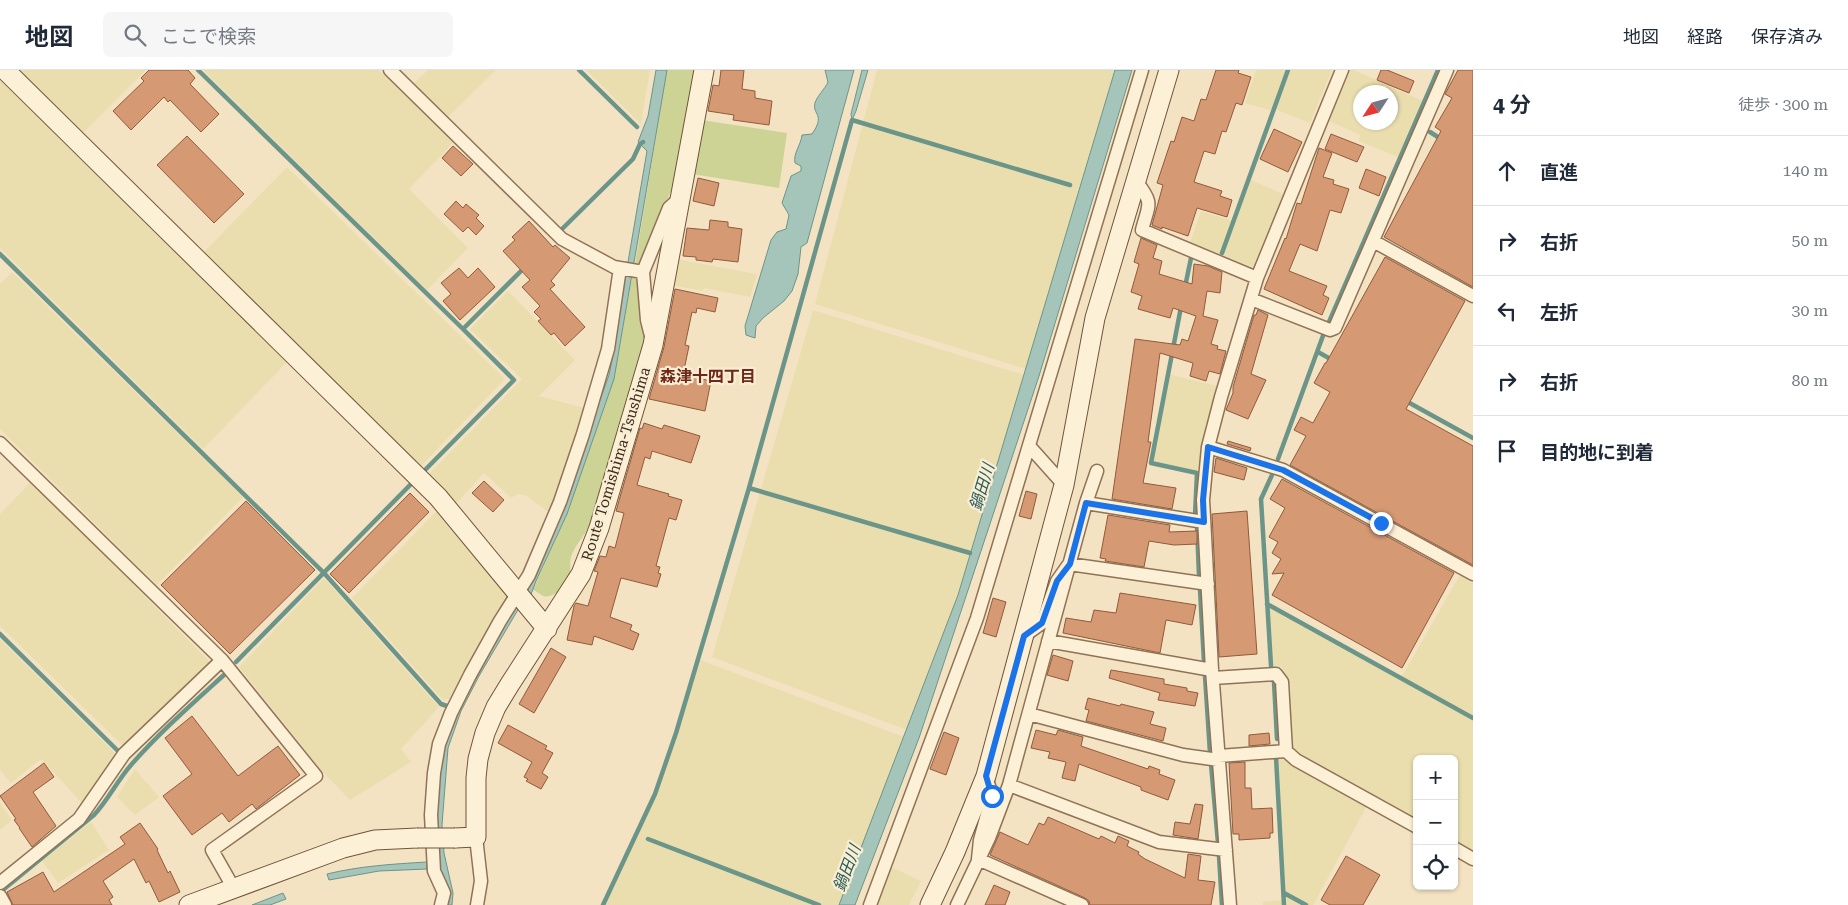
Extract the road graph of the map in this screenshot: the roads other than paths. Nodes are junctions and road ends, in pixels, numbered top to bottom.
1 (4, 70) edge
2 (390, 70) edge
3 (1142, 70) edge
4 (1169, 70) edge
5 (1342, 70) edge
6 (1446, 70) edge
7 (703, 71) edge
8 (1136, 181) junction
9 (681, 197) junction
10 (1373, 241) junction
11 (631, 269) junction
12 (1257, 278) junction
13 (1473, 296) edge
14 (1251, 299) junction
15 (654, 345) junction
16 (0, 443) edge
17 (1030, 447) junction
18 (1208, 447) junction
19 (1097, 471) dead end
20 (1064, 485) junction
21 (1086, 503) junction
22 (1204, 522) junction
23 (1070, 564) junction
24 (1473, 574) edge
25 (1208, 584) junction
26 (521, 598) junction
27 (547, 629) junction
28 (1024, 636) junction
29 (1048, 641) junction
30 (222, 660) junction
31 (1213, 674) junction
32 (1029, 714) junction
33 (1286, 751) junction
34 (1219, 758) junction
35 (986, 776) junction
36 (1010, 785) junction
37 (1413, 825) edge
38 (476, 837) junction
39 (1226, 850) junction
40 (1458, 850) edge
41 (978, 858) junction
42 (1473, 859) edge
43 (0, 883) edge
44 (233, 887) junction
45 (0, 896) edge
46 (5, 905) edge
47 (189, 905) edge
48 (441, 905) edge
49 (477, 905) edge
50 (870, 905) edge
51 (930, 905) edge
52 (957, 905) edge
53 (1082, 905) edge
54 (1230, 905) edge

1 - 26 street
2 - 11 street
3 - 17 street
4 - 8 street
5 - 12 street
6 - 10 street
7 - 9 street, Route Tomishima-Tsushima
8 - 12 street
8 - 20 street
9 - 11 street
9 - 15 street, Route Tomishima-Tsushima
10 - 13 street
10 - 14 street
11 - 15 street
11 - 26 street
12 - 14 street
14 - 18 street
15 - 27 street, Route Tomishima-Tsushima
16 - 30 street
17 - 20 street
17 - 50 street
18 - 22 street
18 - 24 street
19 - 21 street
20 - 28 street
21 - 22 street
21 - 23 street
22 - 25 street
23 - 25 street
23 - 28 street
23 - 29 street
25 - 31 street
26 - 27 street
26 - 48 street
27 - 38 street, Route Tomishima-Tsushima
28 - 35 street
29 - 31 street
29 - 32 street
30 - 43 street
30 - 44 street
31 - 33 street
31 - 34 street
32 - 34 street
32 - 36 street
33 - 34 street
33 - 37 street
34 - 39 street
35 - 41 street
35 - 51 street
36 - 39 street
36 - 41 street
38 - 44 street, bridge
38 - 49 street
39 - 54 street
40 - 42 street
41 - 52 street
41 - 53 street
44 - 47 street
45 - 46 street

